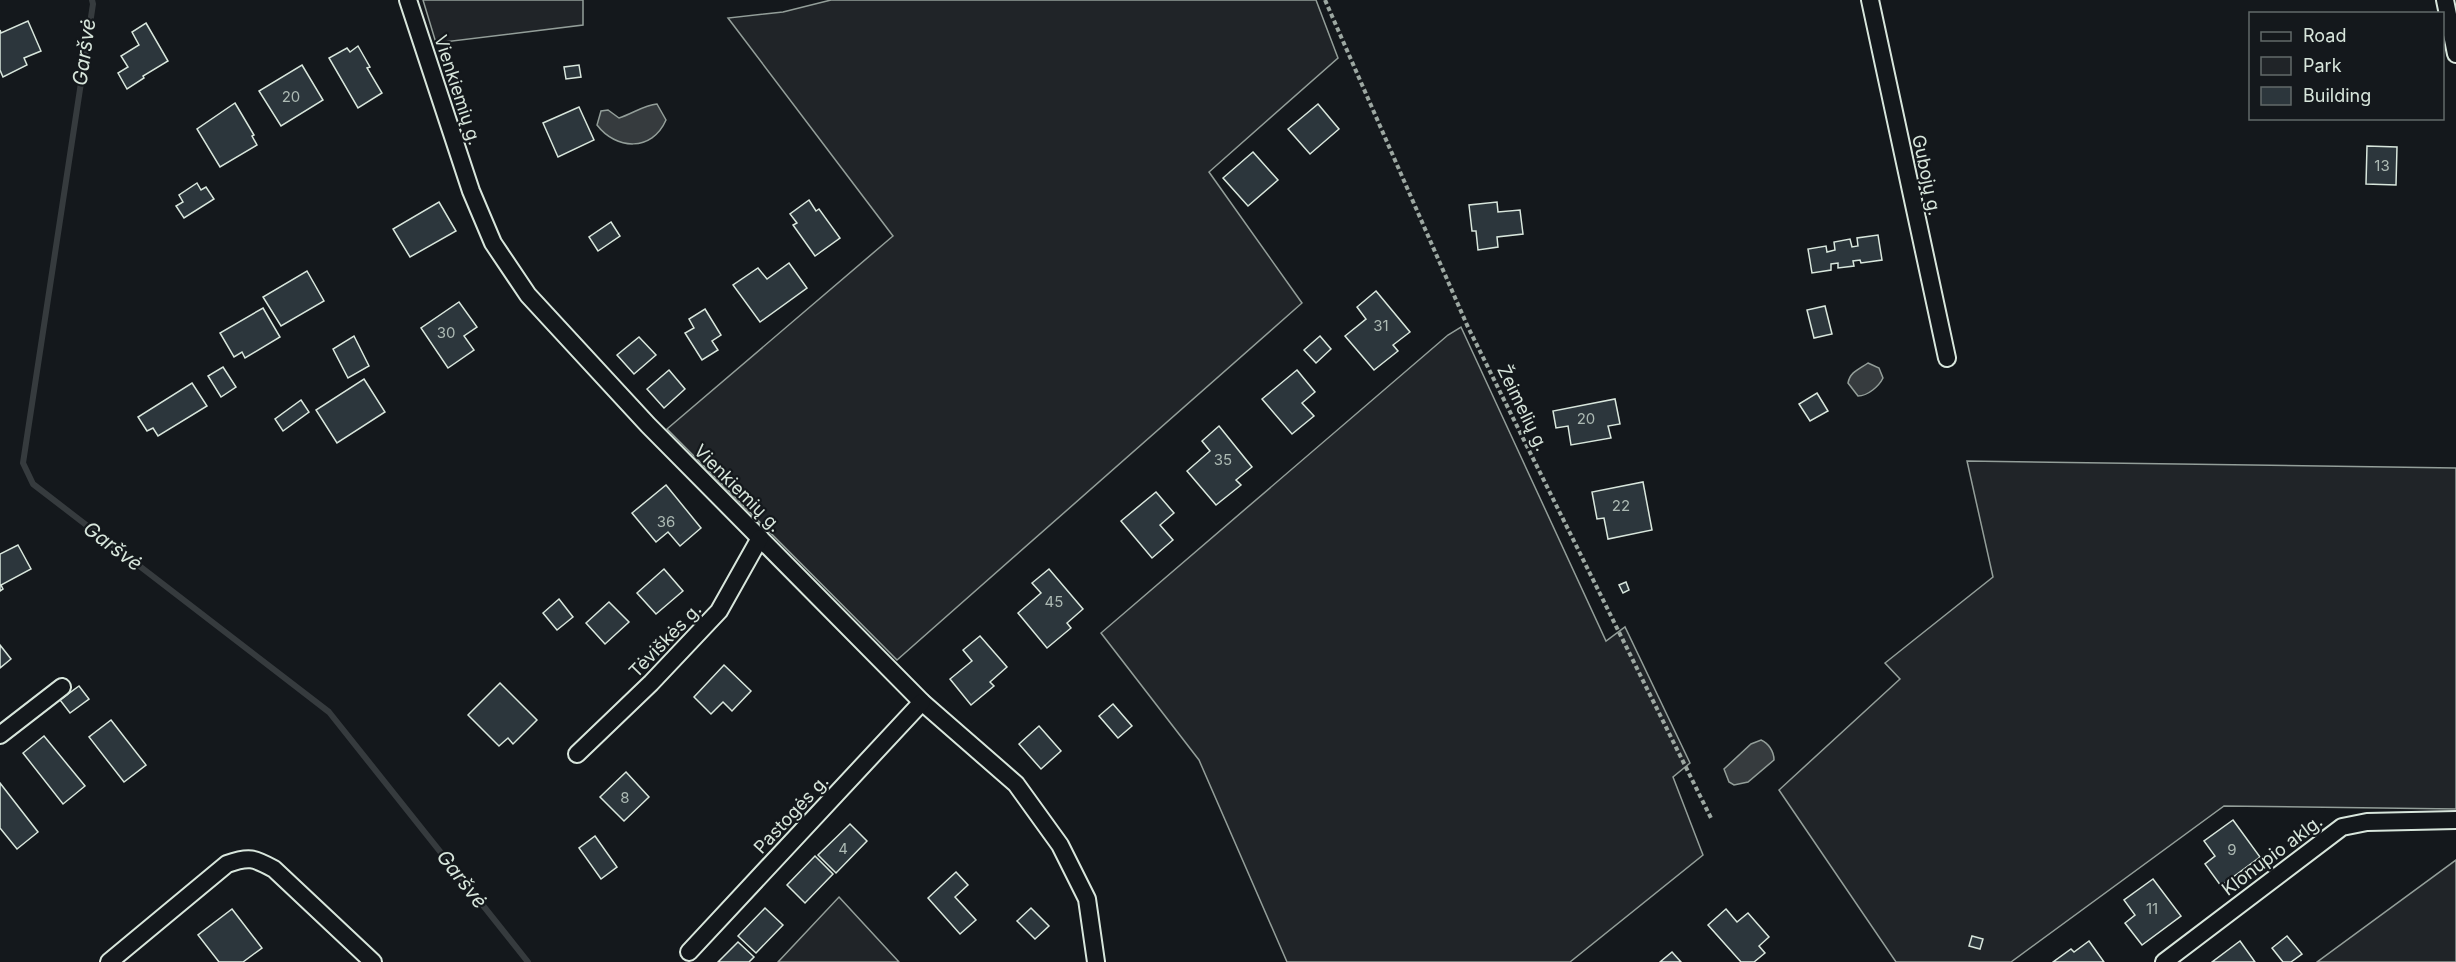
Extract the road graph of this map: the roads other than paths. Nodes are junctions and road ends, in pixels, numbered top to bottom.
1 (408, 0) edge
2 (1870, 0) edge
3 (2445, 0) edge
4 (2456, 54) edge
5 (1947, 358) dead end
6 (760, 538) junction
7 (62, 687) dead end
8 (922, 702) junction
9 (0, 735) edge
10 (577, 753) dead end
11 (2456, 820) edge
12 (689, 952) dead end
13 (109, 962) edge
14 (373, 962) edge
15 (1096, 962) edge
16 (2164, 962) edge

1 - 6 street, Vienkiemių g.
2 - 5 street, Gubojų g.
3 - 4 street
6 - 8 street, Vienkiemių g.
6 - 10 street, Tėviškės g.
7 - 9 street
8 - 12 street, Pastogės g.
8 - 15 street, Vienkiemių g.
11 - 16 street, Klonupio aklg.
13 - 14 street

